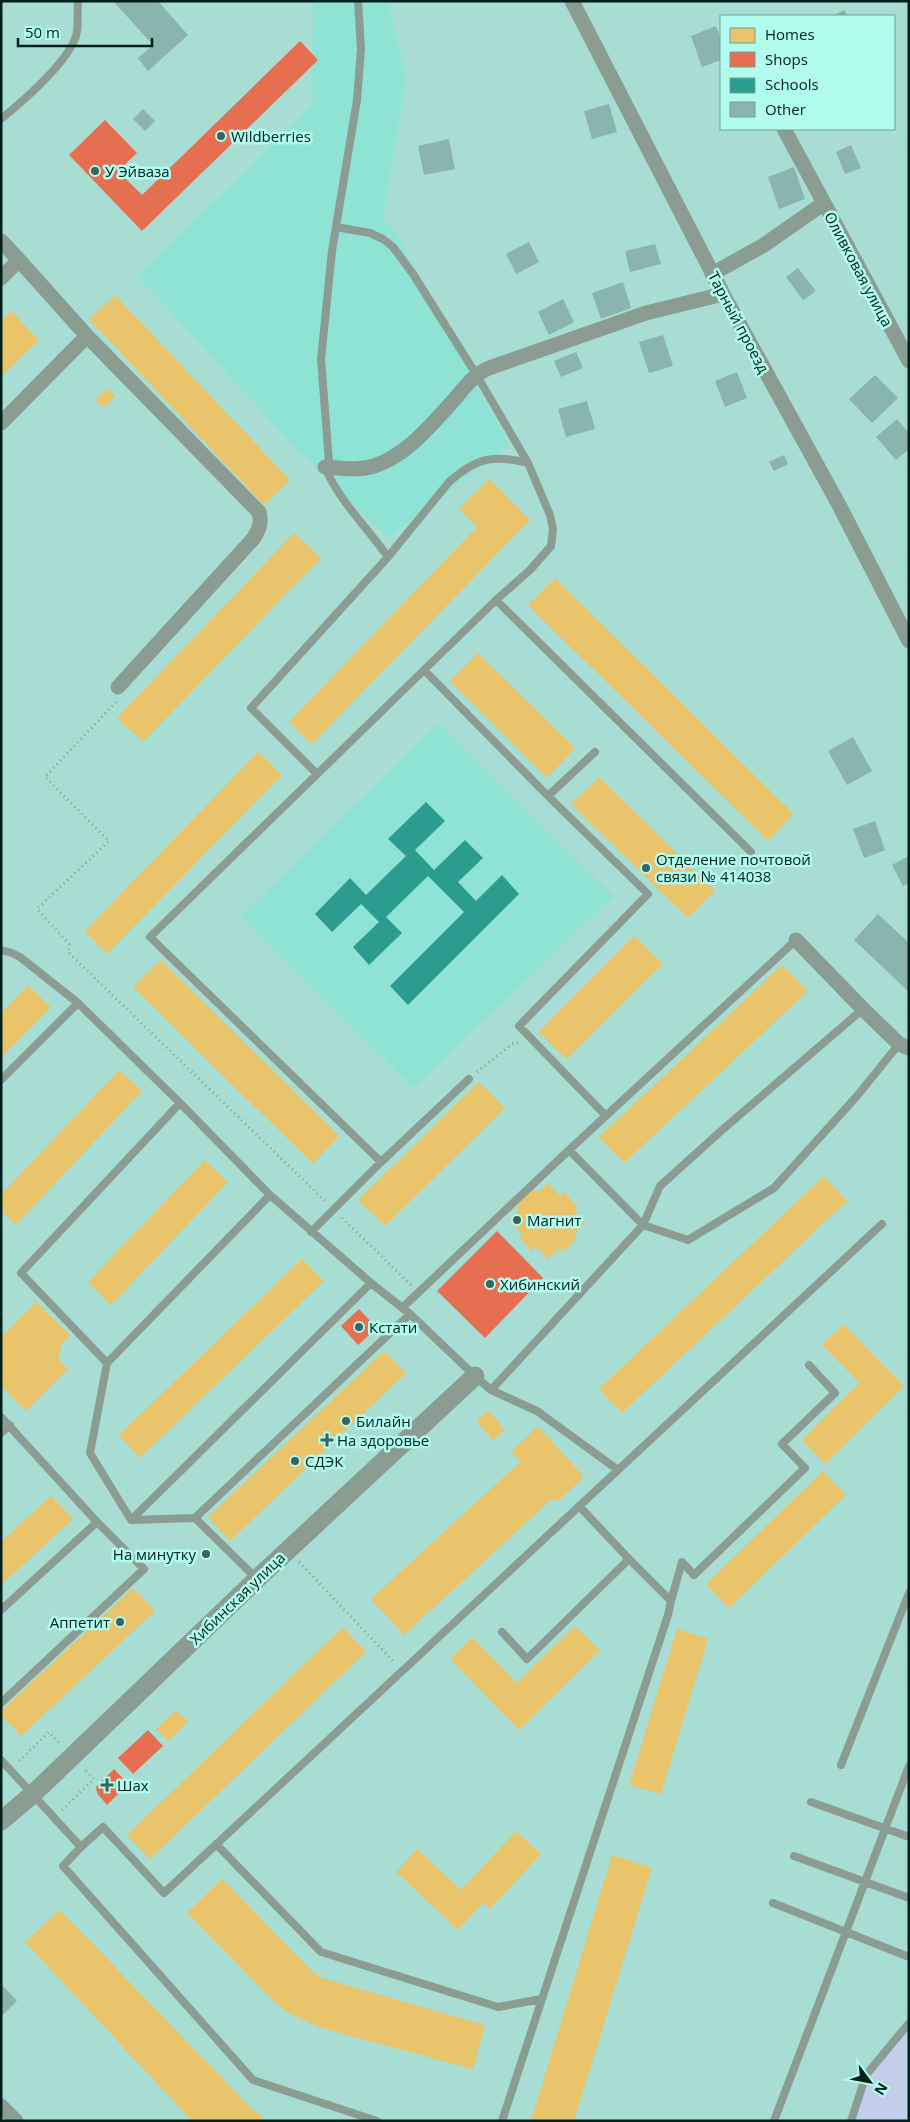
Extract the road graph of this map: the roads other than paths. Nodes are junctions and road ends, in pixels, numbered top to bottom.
1 (78, 1) edge
2 (358, 1) edge
3 (572, 1) edge
4 (1, 119) edge
5 (785, 130) edge
6 (824, 203) junction
7 (336, 228) junction
8 (1, 241) edge
9 (19, 260) junction
10 (712, 274) junction
11 (1, 278) edge
12 (723, 294) junction
13 (87, 336) junction
14 (909, 361) edge
15 (476, 374) junction
16 (1, 424) edge
17 (528, 463) junction
18 (325, 467) junction
19 (388, 557) junction
20 (496, 600) junction
21 (909, 641) edge
22 (424, 670) junction
23 (118, 687) road end
24 (595, 752) dead end
25 (317, 774) junction
26 (548, 796) junction
27 (751, 852) dead end
28 (796, 940) joint
29 (1, 950) edge
30 (78, 1003) junction
31 (863, 1009) junction
32 (904, 1046) edge
33 (469, 1079) road end
34 (1, 1080) edge
35 (180, 1104) junction
36 (606, 1116) junction
37 (569, 1150) junction
38 (381, 1162) junction
39 (270, 1195) junction
40 (882, 1224) dead end
41 (643, 1225) junction
42 (312, 1232) junction
43 (371, 1283) junction
44 (402, 1308) junction
45 (410, 1314) junction
46 (107, 1363) junction
47 (809, 1365) dead end
48 (474, 1376) junction
49 (491, 1390) junction
50 (1, 1417) edge
51 (10, 1425) junction
52 (1, 1434) edge
53 (618, 1470) junction
54 (579, 1506) junction
55 (196, 1518) junction
56 (131, 1520) junction
57 (97, 1522) junction
58 (629, 1559) junction
59 (257, 1579) junction
60 (909, 1593) edge
61 (671, 1601) junction
62 (1, 1610) edge
63 (502, 1632) dead end
64 (1, 1703) edge
65 (1, 1760) edge
66 (841, 1765) dead end
67 (909, 1766) edge
68 (33, 1794) junction
69 (811, 1802) dead end
70 (1, 1821) edge
71 (885, 1828) junction
72 (909, 1837) edge
73 (216, 1844) junction
74 (81, 1847) junction
75 (794, 1856) dead end
76 (865, 1882) junction
77 (909, 1898) edge
78 (772, 1903) dead end
79 (846, 1932) junction
80 (909, 1957) edge
81 (542, 1999) junction
82 (909, 2023) edge
83 (1, 2106) edge
84 (16, 2121) edge
85 (377, 2121) edge
86 (502, 2121) edge
87 (774, 2121) edge
88 (851, 2121) edge

1 - 4 lane
2 - 7 lane
3 - 10 street, Тарный проезд
5 - 6 street, Оливковая улица
6 - 10 street, Оливковая улица
6 - 14 street, Оливковая улица
7 - 15 lane
7 - 18 lane
8 - 9 street
9 - 11 street
9 - 13 street
10 - 12 street, Тарный проезд
12 - 15 street
12 - 21 street, Тарный проезд
13 - 16 street
13 - 23 street
15 - 17 lane
15 - 18 street
17 - 19 lane
17 - 20 lane
18 - 19 lane
19 - 25 lane
20 - 22 lane
20 - 27 lane
22 - 25 lane
22 - 26 lane
24 - 26 lane
25 - 38 lane
26 - 36 lane
28 - 31 street
28 - 36 lane
29 - 30 lane
30 - 34 lane
30 - 35 lane
31 - 32 street
31 - 41 lane
32 - 41 lane
33 - 38 lane
35 - 39 lane
35 - 46 lane
36 - 37 lane
37 - 41 lane
37 - 44 lane
38 - 42 lane
39 - 42 lane
39 - 46 lane
40 - 53 lane
41 - 49 lane
42 - 43 lane
43 - 44 lane
43 - 56 lane
44 - 45 lane
45 - 48 lane
45 - 55 lane
46 - 56 lane
47 - 61 lane
48 - 49 lane
48 - 59 street, Хибинская улица
49 - 53 lane
50 - 51 lane
51 - 52 lane
51 - 57 lane
53 - 54 lane
54 - 58 lane
54 - 73 lane
55 - 56 lane
55 - 59 lane
57 - 62 lane
57 - 64 lane
58 - 61 lane
58 - 63 lane
59 - 68 street, Хибинская улица
60 - 66 lane
61 - 81 lane
65 - 68 lane
67 - 71 lane
68 - 70 street, Хибинская улица
68 - 74 lane
69 - 71 lane
71 - 72 lane
71 - 76 lane
73 - 74 lane
73 - 81 lane
74 - 85 lane
75 - 76 lane
76 - 77 lane
76 - 79 lane
78 - 79 lane
79 - 80 lane
79 - 87 lane
81 - 86 lane
82 - 88 lane
83 - 84 street

